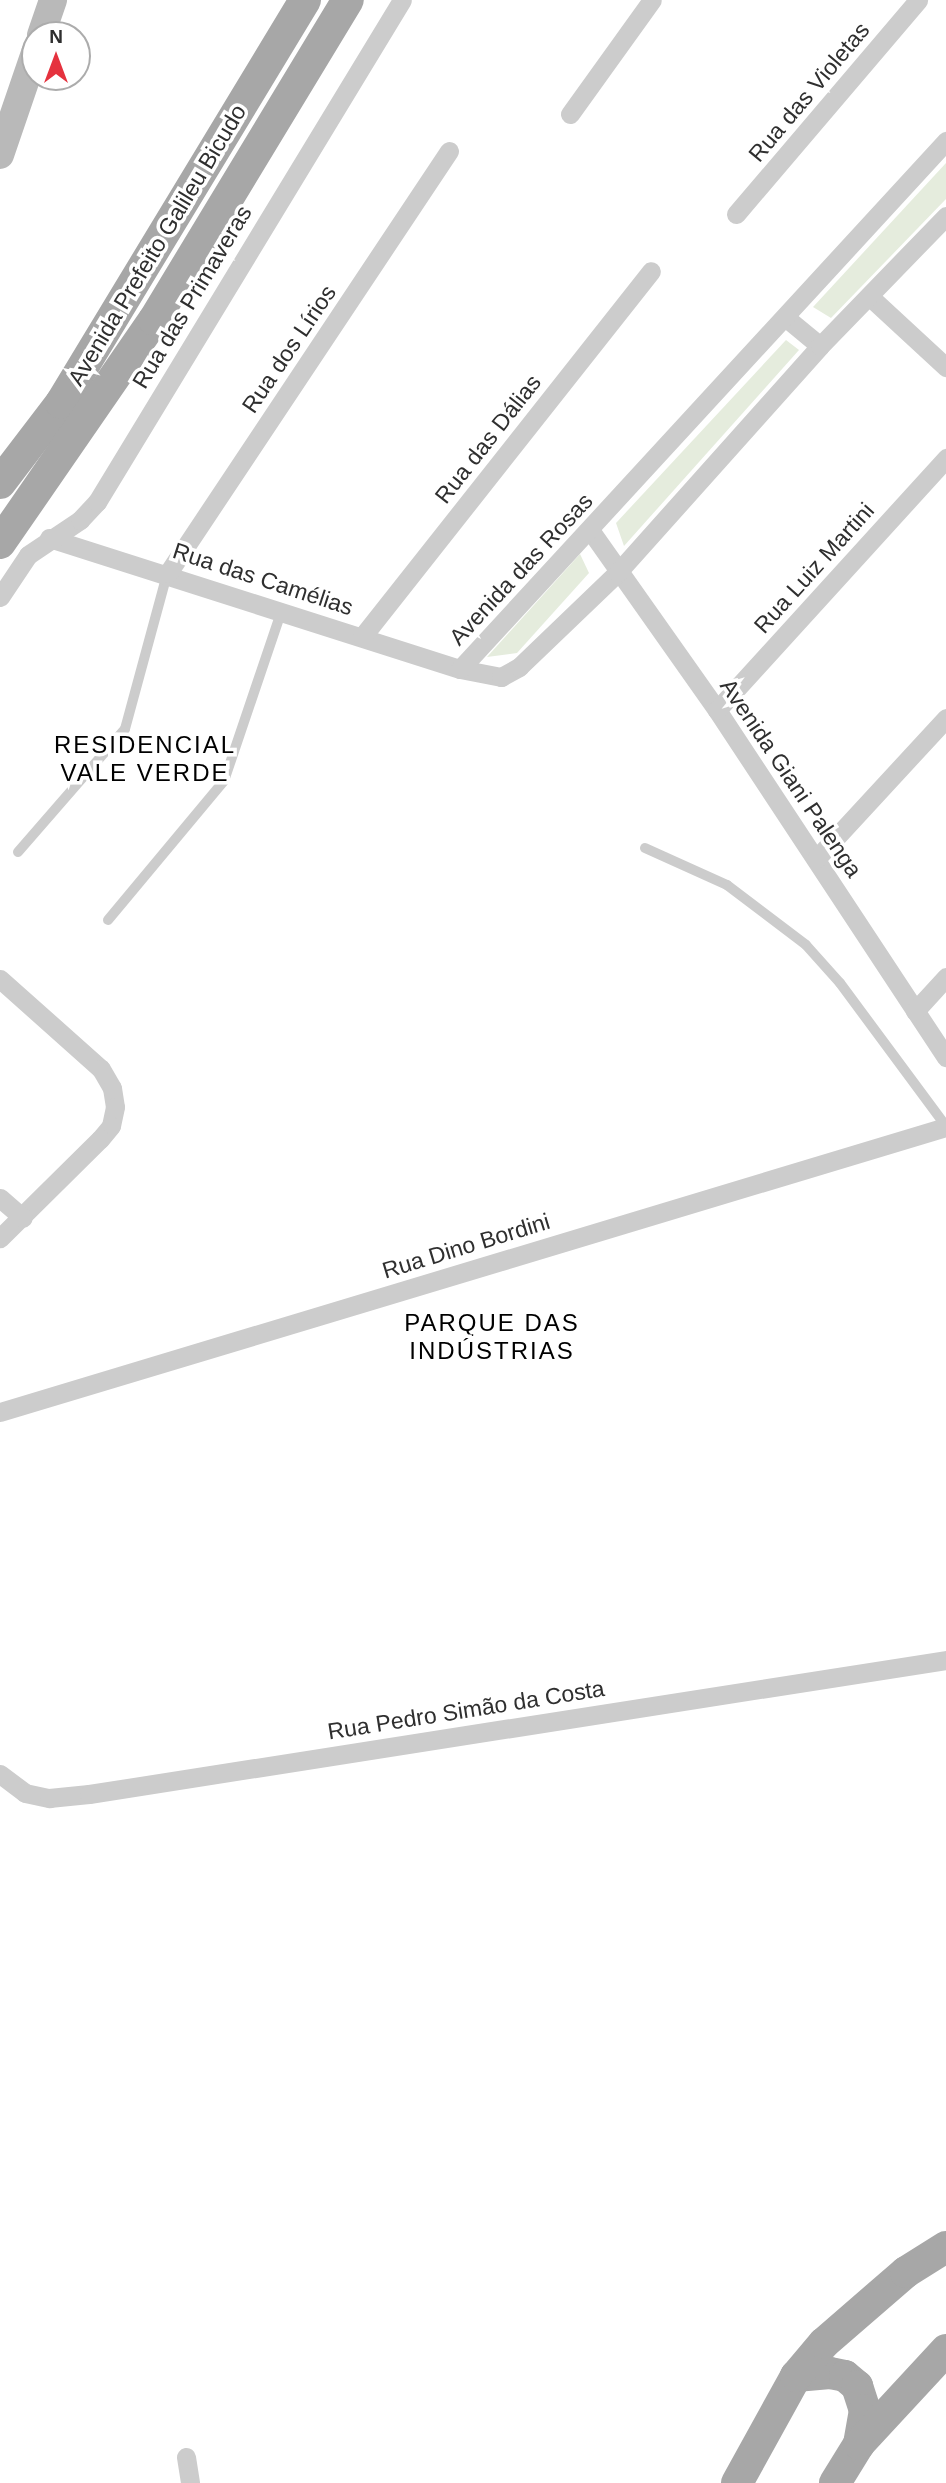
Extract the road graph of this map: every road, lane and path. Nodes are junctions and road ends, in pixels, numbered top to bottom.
1 (53, 0) edge
2 (305, 0) edge
3 (348, 0) edge
4 (402, 0) edge
5 (652, 0) edge
6 (918, 0) edge
7 (46, 21) edge
8 (22, 91) edge
9 (570, 114) dead end
10 (946, 141) edge
11 (449, 151) dead end
12 (0, 155) edge
13 (736, 214) dead end
14 (946, 216) edge
15 (651, 271) dead end
16 (869, 296) junction
17 (785, 317) junction
18 (820, 346) junction
19 (946, 367) edge
20 (946, 458) edge
21 (0, 483) edge
22 (590, 530) junction
23 (49, 538) junction
24 (0, 543) edge
25 (618, 572) junction
26 (168, 573) junction
27 (0, 597) edge
28 (282, 609) junction
29 (362, 637) junction
30 (460, 668) junction
31 (717, 710) junction
32 (946, 718) edge
33 (646, 848) dead end
34 (18, 852) dead end
35 (816, 859) junction
36 (108, 920) dead end
37 (946, 977) edge
38 (0, 979) edge
39 (915, 1011) junction
40 (946, 1056) edge
41 (946, 1127) edge
42 (0, 1198) edge
43 (23, 1218) junction
44 (0, 1238) edge
45 (0, 1412) edge
46 (946, 1660) edge
47 (0, 1774) edge
48 (946, 2247) edge
49 (946, 2350) edge
50 (796, 2376) junction
51 (859, 2444) junction
52 (186, 2457) dead end
53 (190, 2483) edge
54 (737, 2483) edge
55 (835, 2483) edge

1 - 7 main road
2 - 21 main road, Avenida Prefeito Galileu Bicudo
3 - 24 main road
4 - 23 street, Rua das Primaveras
5 - 9 street
6 - 13 street, Rua das Violetas
8 - 12 main road
10 - 17 street, Avenida das Rosas
11 - 26 street, Rua dos Lírios
14 - 16 street, Avenida das Rosas
15 - 29 street, Rua das Dálias
16 - 18 street, Avenida das Rosas
16 - 19 street
17 - 18 street
17 - 22 street, Avenida das Rosas
18 - 25 street, Avenida das Rosas
20 - 31 street, Rua Luiz Martini
22 - 25 street, Avenida Giani Palenga
22 - 30 street, Avenida das Rosas
23 - 26 street, Rua das Camélias
23 - 27 street, Rua das Primaveras
25 - 30 street, Avenida das Rosas
25 - 31 street, Avenida Giani Palenga
26 - 28 street, Rua das Camélias
26 - 34 lane
28 - 29 street, Rua das Camélias
28 - 36 lane
29 - 30 street, Rua das Camélias
31 - 35 street, Avenida Giani Palenga
32 - 35 street
33 - 41 lane
35 - 39 street, Avenida Giani Palenga
37 - 39 street
38 - 43 street
39 - 40 street, Avenida Giani Palenga
41 - 45 street, Rua Dino Bordini
42 - 43 street
43 - 44 street
46 - 47 street, Rua Pedro Simão da Costa
48 - 50 main road
49 - 51 main road
50 - 51 main road
50 - 54 main road
51 - 55 main road
52 - 53 street

